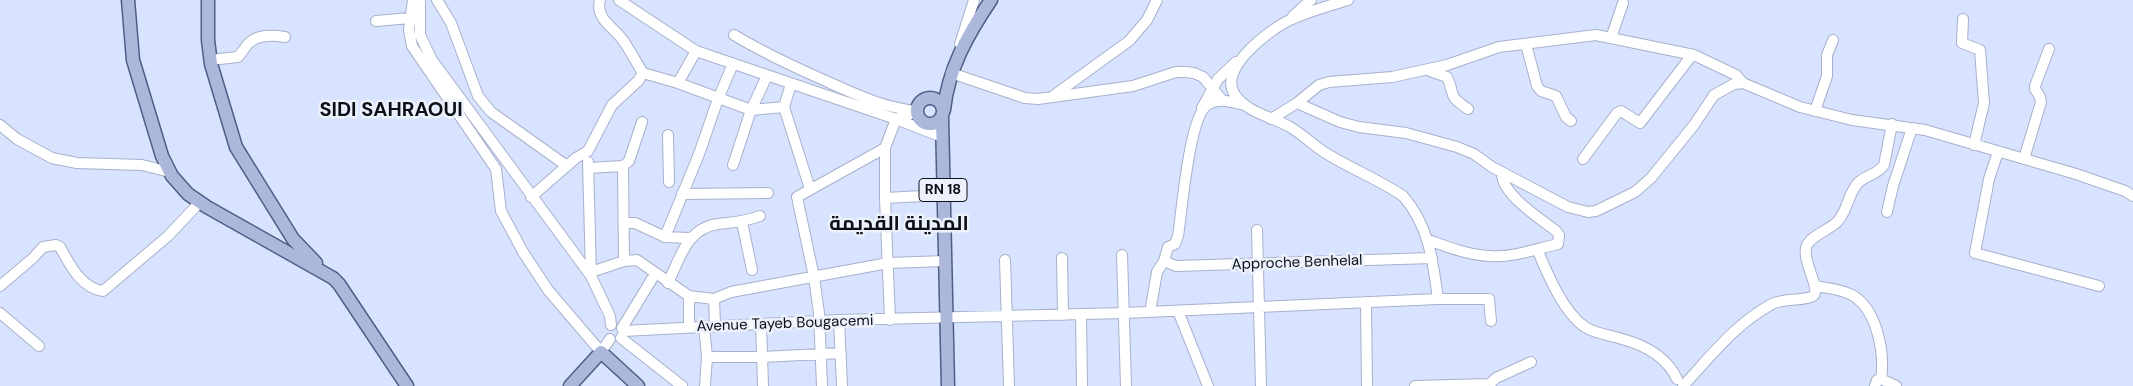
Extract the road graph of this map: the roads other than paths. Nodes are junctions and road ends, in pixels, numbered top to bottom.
1 (128, 0) edge
2 (208, 0) edge
3 (413, 0) edge
4 (420, 0) edge
5 (437, 0) edge
6 (600, 0) edge
7 (619, 0) edge
8 (974, 0) edge
9 (992, 0) edge
10 (1158, 0) edge
11 (1311, 0) edge
12 (1348, 0) edge
13 (1623, 3) dead end
14 (410, 18) junction
15 (1963, 19) dead end
16 (1289, 20) junction
17 (376, 21) dead end
18 (734, 35) dead end
19 (286, 37) dead end
20 (1612, 38) junction
21 (1833, 40) dead end
22 (1526, 44) junction
23 (2048, 49) dead end
24 (1250, 50) junction
25 (696, 51) junction
26 (1692, 55) junction
27 (210, 60) junction
28 (733, 64) junction
29 (1427, 70) junction
30 (643, 73) junction
31 (951, 73) junction
32 (767, 76) junction
33 (678, 83) junction
34 (1743, 83) junction
35 (791, 84) junction
36 (1213, 89) junction
37 (1053, 97) junction
38 (718, 99) junction
39 (924, 100) junction
40 (1222, 100) junction
41 (1297, 103) junction
42 (1245, 105) junction
43 (784, 107) junction
44 (1468, 109) dead end
45 (752, 110) junction
46 (1815, 111) junction
47 (917, 112) junction
48 (943, 114) junction
49 (1199, 114) junction
50 (1272, 119) junction
51 (896, 120) junction
52 (1571, 121) dead end
53 (642, 122) dead end
54 (1892, 124) junction
55 (0, 125) edge
56 (1912, 128) junction
57 (668, 135) dead end
58 (942, 137) junction
59 (1974, 145) junction
60 (885, 148) junction
61 (588, 151) junction
62 (1998, 152) junction
63 (1583, 159) dead end
64 (2024, 159) junction
65 (733, 165) dead end
66 (566, 166) junction
67 (622, 166) junction
68 (588, 168) junction
69 (170, 172) junction
70 (1502, 173) junction
71 (669, 182) dead end
72 (810, 189) junction
73 (768, 193) dead end
74 (682, 194) junction
75 (943, 195) junction
76 (2133, 196) edge
77 (532, 197) junction
78 (885, 198) junction
79 (200, 202) junction
80 (1887, 212) dead end
81 (760, 216) dead end
82 (742, 222) junction
83 (624, 223) junction
84 (1257, 230) dead end
85 (665, 237) junction
86 (689, 238) junction
87 (1428, 240) junction
88 (1537, 248) junction
89 (1122, 255) dead end
90 (1062, 258) dead end
91 (1432, 258) junction
92 (1005, 260) dead end
93 (624, 261) junction
94 (945, 261) junction
95 (1164, 261) junction
96 (888, 262) junction
97 (1258, 264) junction
98 (752, 270) dead end
99 (591, 274) junction
100 (655, 274) junction
101 (814, 277) junction
102 (332, 278) junction
103 (668, 283) junction
104 (0, 286) edge
105 (1815, 286) junction
106 (2099, 286) dead end
107 (689, 296) junction
108 (714, 299) junction
109 (1438, 299) junction
110 (1366, 302) junction
111 (1258, 308) junction
112 (1178, 311) junction
113 (1150, 312) junction
114 (0, 313) edge
115 (1124, 313) junction
116 (1081, 314) junction
117 (1063, 315) junction
118 (1006, 317) junction
119 (947, 318) junction
120 (839, 320) junction
121 (890, 320) junction
122 (1491, 321) dead end
123 (820, 322) junction
124 (761, 324) junction
125 (704, 326) junction
126 (715, 326) junction
127 (689, 327) junction
128 (617, 332) junction
129 (39, 346) dead end
130 (601, 352) junction
131 (841, 353) junction
132 (821, 354) junction
133 (706, 357) junction
134 (762, 357) junction
135 (1531, 362) dead end
136 (1680, 382) edge
137 (1878, 382) edge
138 (1467, 385) edge
139 (408, 386) edge
140 (570, 386) edge
141 (638, 386) edge
142 (682, 386) edge
143 (705, 386) edge
144 (763, 386) edge
145 (822, 386) edge
146 (842, 386) edge
147 (948, 386) edge
148 (1009, 386) edge
149 (1082, 386) edge
150 (1126, 386) edge
151 (1208, 386) edge
152 (1261, 386) edge
153 (1367, 386) edge
154 (1415, 386) edge
155 (1437, 386) edge
156 (1896, 386) edge

1 - 69 main road
2 - 27 main road
3 - 14 street
4 - 77 street
5 - 66 street
6 - 30 street
7 - 25 street
8 - 31 street
9 - 31 main road, RN 18
10 - 37 street
11 - 16 street
12 - 16 street
13 - 20 street
14 - 17 street
14 - 130 street
15 - 59 street
16 - 24 street
18 - 47 street
19 - 27 street
20 - 22 street
20 - 26 street
21 - 46 street
22 - 29 street
22 - 52 street
23 - 64 street
24 - 36 street
24 - 42 street
25 - 28 street
25 - 33 street
26 - 34 street
26 - 63 street
27 - 102 main road
28 - 32 street
28 - 38 street
29 - 41 street
29 - 44 street
30 - 33 street
30 - 61 street
31 - 37 street
31 - 39 main road
31 - 48 main road, RN 18
32 - 35 street
32 - 45 street
33 - 38 street
34 - 46 street
34 - 70 street
35 - 43 street
35 - 51 street
36 - 37 street
36 - 40 street
36 - 49 street
38 - 45 street
38 - 74 street
39 - 47 main road
39 - 48 main road
40 - 42 street
40 - 49 street
41 - 50 street
41 - 70 street
42 - 50 street
43 - 45 street
43 - 72 street
45 - 65 street
46 - 54 street
47 - 48 main road
47 - 51 street
48 - 58 main road, RN 18
49 - 95 street
50 - 87 street
51 - 58 street
51 - 60 street
53 - 67 street
54 - 56 street
54 - 105 street
55 - 69 street
56 - 59 street
56 - 80 street
57 - 71 street
58 - 75 main road, RN 18
59 - 62 street
60 - 72 street
60 - 78 street
61 - 66 street
61 - 68 street
62 - 64 street
62 - 106 street
64 - 76 street
66 - 77 street
67 - 68 street
67 - 83 street
68 - 99 street
69 - 79 main road
70 - 88 street
72 - 101 street
73 - 74 street
74 - 85 street
75 - 78 street
75 - 94 main road, RN 18
77 - 99 street
78 - 96 street
79 - 102 main road
79 - 104 street
81 - 82 street
82 - 86 street
82 - 98 street
83 - 85 street
83 - 93 street
84 - 97 street
85 - 86 street
86 - 103 street
87 - 88 street
87 - 91 street
88 - 136 street
89 - 115 street
90 - 117 street
91 - 97 street, Approche Benhelal
91 - 109 street
92 - 118 street
93 - 99 street
93 - 100 street
94 - 96 street
94 - 119 main road, RN 18
95 - 97 street, Approche Benhelal
95 - 113 street
96 - 101 street
96 - 121 street
97 - 111 street
99 - 128 street
100 - 103 street
100 - 128 street
101 - 108 street
101 - 123 street
102 - 139 main road
103 - 107 street
105 - 136 street
105 - 137 street
107 - 108 street
107 - 127 street
108 - 126 street
109 - 110 street, Avenue Tayeb Bougacemi
109 - 122 street, Avenue Tayeb Bougacemi
110 - 111 street, Avenue Tayeb Bougacemi
110 - 153 street
111 - 112 street, Avenue Tayeb Bougacemi
111 - 152 street
112 - 113 street, Avenue Tayeb Bougacemi
112 - 151 street
113 - 115 street, Avenue Tayeb Bougacemi
114 - 129 street
115 - 116 street, Avenue Tayeb Bougacemi
115 - 150 street
116 - 117 street, Avenue Tayeb Bougacemi
116 - 149 street
117 - 118 street, Avenue Tayeb Bougacemi
118 - 119 street, Avenue Tayeb Bougacemi
118 - 148 street
119 - 121 street, Avenue Tayeb Bougacemi
119 - 147 main road, RN 18
120 - 121 street, Avenue Tayeb Bougacemi
120 - 123 street, Avenue Tayeb Bougacemi
120 - 131 street
123 - 124 street, Avenue Tayeb Bougacemi
123 - 132 street
124 - 126 street, Avenue Tayeb Bougacemi
124 - 134 street
125 - 126 street, Avenue Tayeb Bougacemi
125 - 127 street, Avenue Tayeb Bougacemi
125 - 133 street
127 - 128 street, Avenue Tayeb Bougacemi
128 - 130 street
128 - 142 street
130 - 140 main road
130 - 141 main road
131 - 132 street
131 - 146 street
132 - 134 street
132 - 145 street
133 - 134 street
133 - 143 street
134 - 144 street
135 - 138 street
137 - 156 street
138 - 155 street
154 - 155 street

